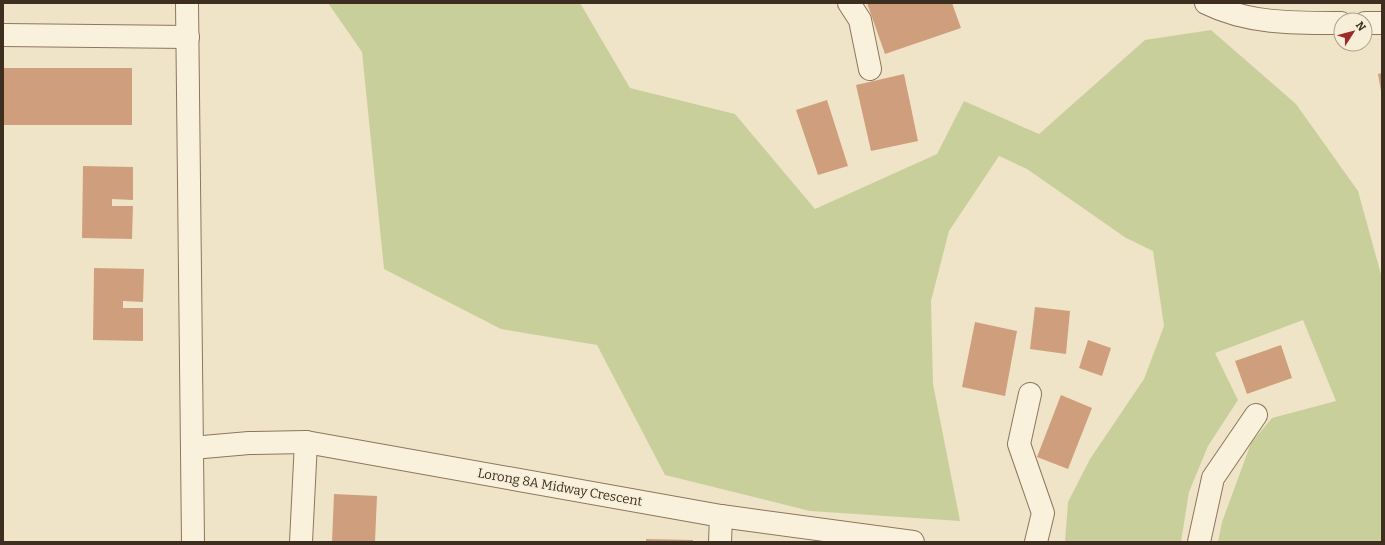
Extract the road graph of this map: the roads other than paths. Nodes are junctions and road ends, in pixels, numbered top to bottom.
1 (187, 3) edge
2 (849, 3) edge
3 (1206, 3) edge
4 (1333, 23) edge
5 (3, 35) edge
6 (188, 37) junction
7 (870, 69) dead end
8 (1030, 394) dead end
9 (1256, 415) dead end
10 (306, 442) junction
11 (192, 448) junction
12 (720, 516) junction
13 (193, 542) edge
14 (301, 542) edge
15 (720, 542) edge
16 (913, 542) edge
17 (1036, 542) edge
18 (1199, 542) edge

1 - 6 street
2 - 7 street
3 - 4 street
5 - 6 street
6 - 11 street
8 - 17 street
9 - 18 street
10 - 11 street, Lorong 8A Midway Crescent
10 - 12 street, Lorong 8A Midway Crescent
10 - 14 street
11 - 13 street
12 - 15 street
12 - 16 street, Lorong 8A Midway Crescent

